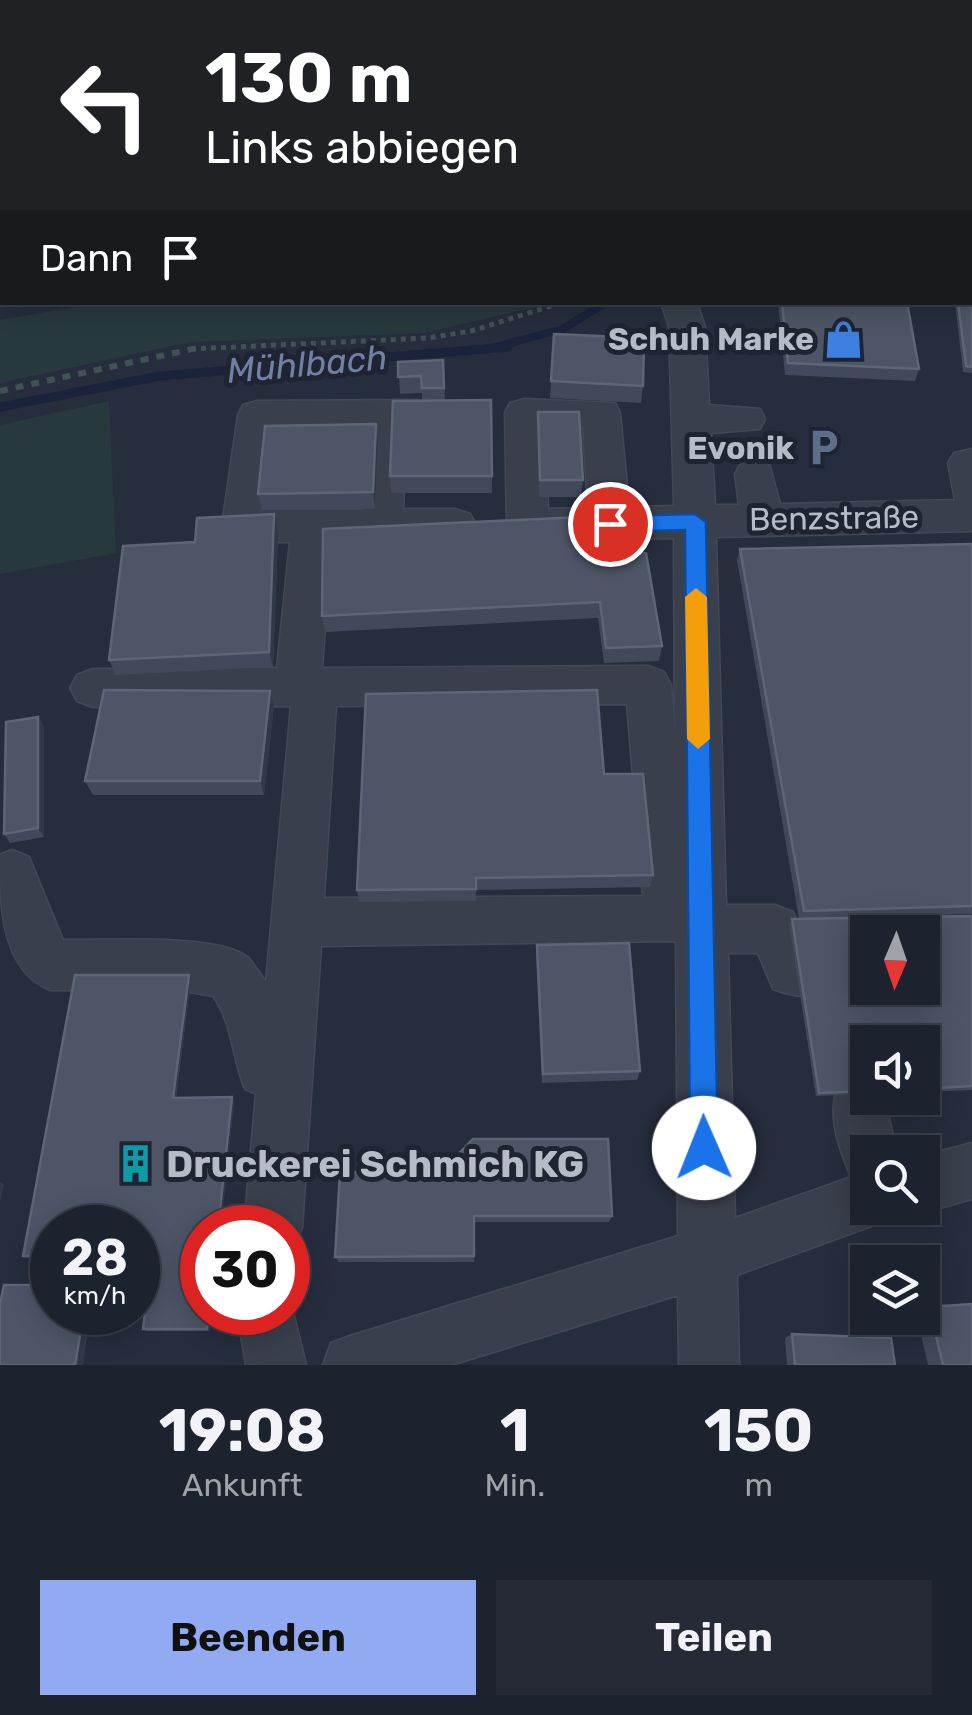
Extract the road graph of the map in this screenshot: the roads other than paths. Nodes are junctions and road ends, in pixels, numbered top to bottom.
1 (680, 305) edge
2 (388, 414) junction
3 (485, 414) junction
4 (692, 419) junction
5 (746, 419) dead end
6 (755, 474) dead end
7 (972, 515) edge
8 (762, 520) junction
9 (695, 522) junction
10 (610, 524) junction
11 (528, 525) junction
12 (312, 526) junction
13 (382, 526) junction
14 (307, 687) junction
15 (93, 688) dead end
16 (12, 873) dead end
17 (297, 922) junction
18 (701, 929) junction
19 (850, 969) edge
20 (286, 1074) junction
21 (972, 1171) edge
22 (940, 1180) edge
23 (275, 1205) edge
24 (850, 1206) edge
25 (706, 1257) junction
26 (270, 1335) edge
27 (276, 1365) edge
28 (353, 1365) edge
29 (709, 1365) edge

1 - 4 street
2 - 3 street
2 - 12 street, Benzstraße
2 - 13 street
3 - 10 street
3 - 11 street
4 - 5 street
4 - 9 street
6 - 8 street
7 - 8 street, Benzstraße
8 - 9 street, Benzstraße
9 - 10 street, Benzstraße
9 - 18 street
10 - 11 street, Benzstraße
11 - 13 street, Benzstraße
12 - 13 street, Benzstraße
12 - 14 street
14 - 15 street
14 - 17 street
14 - 17 street
16 - 20 street
17 - 20 street
18 - 19 street
18 - 25 street
20 - 23 street
21 - 22 street
24 - 25 street
25 - 28 street
25 - 29 street
26 - 27 street

